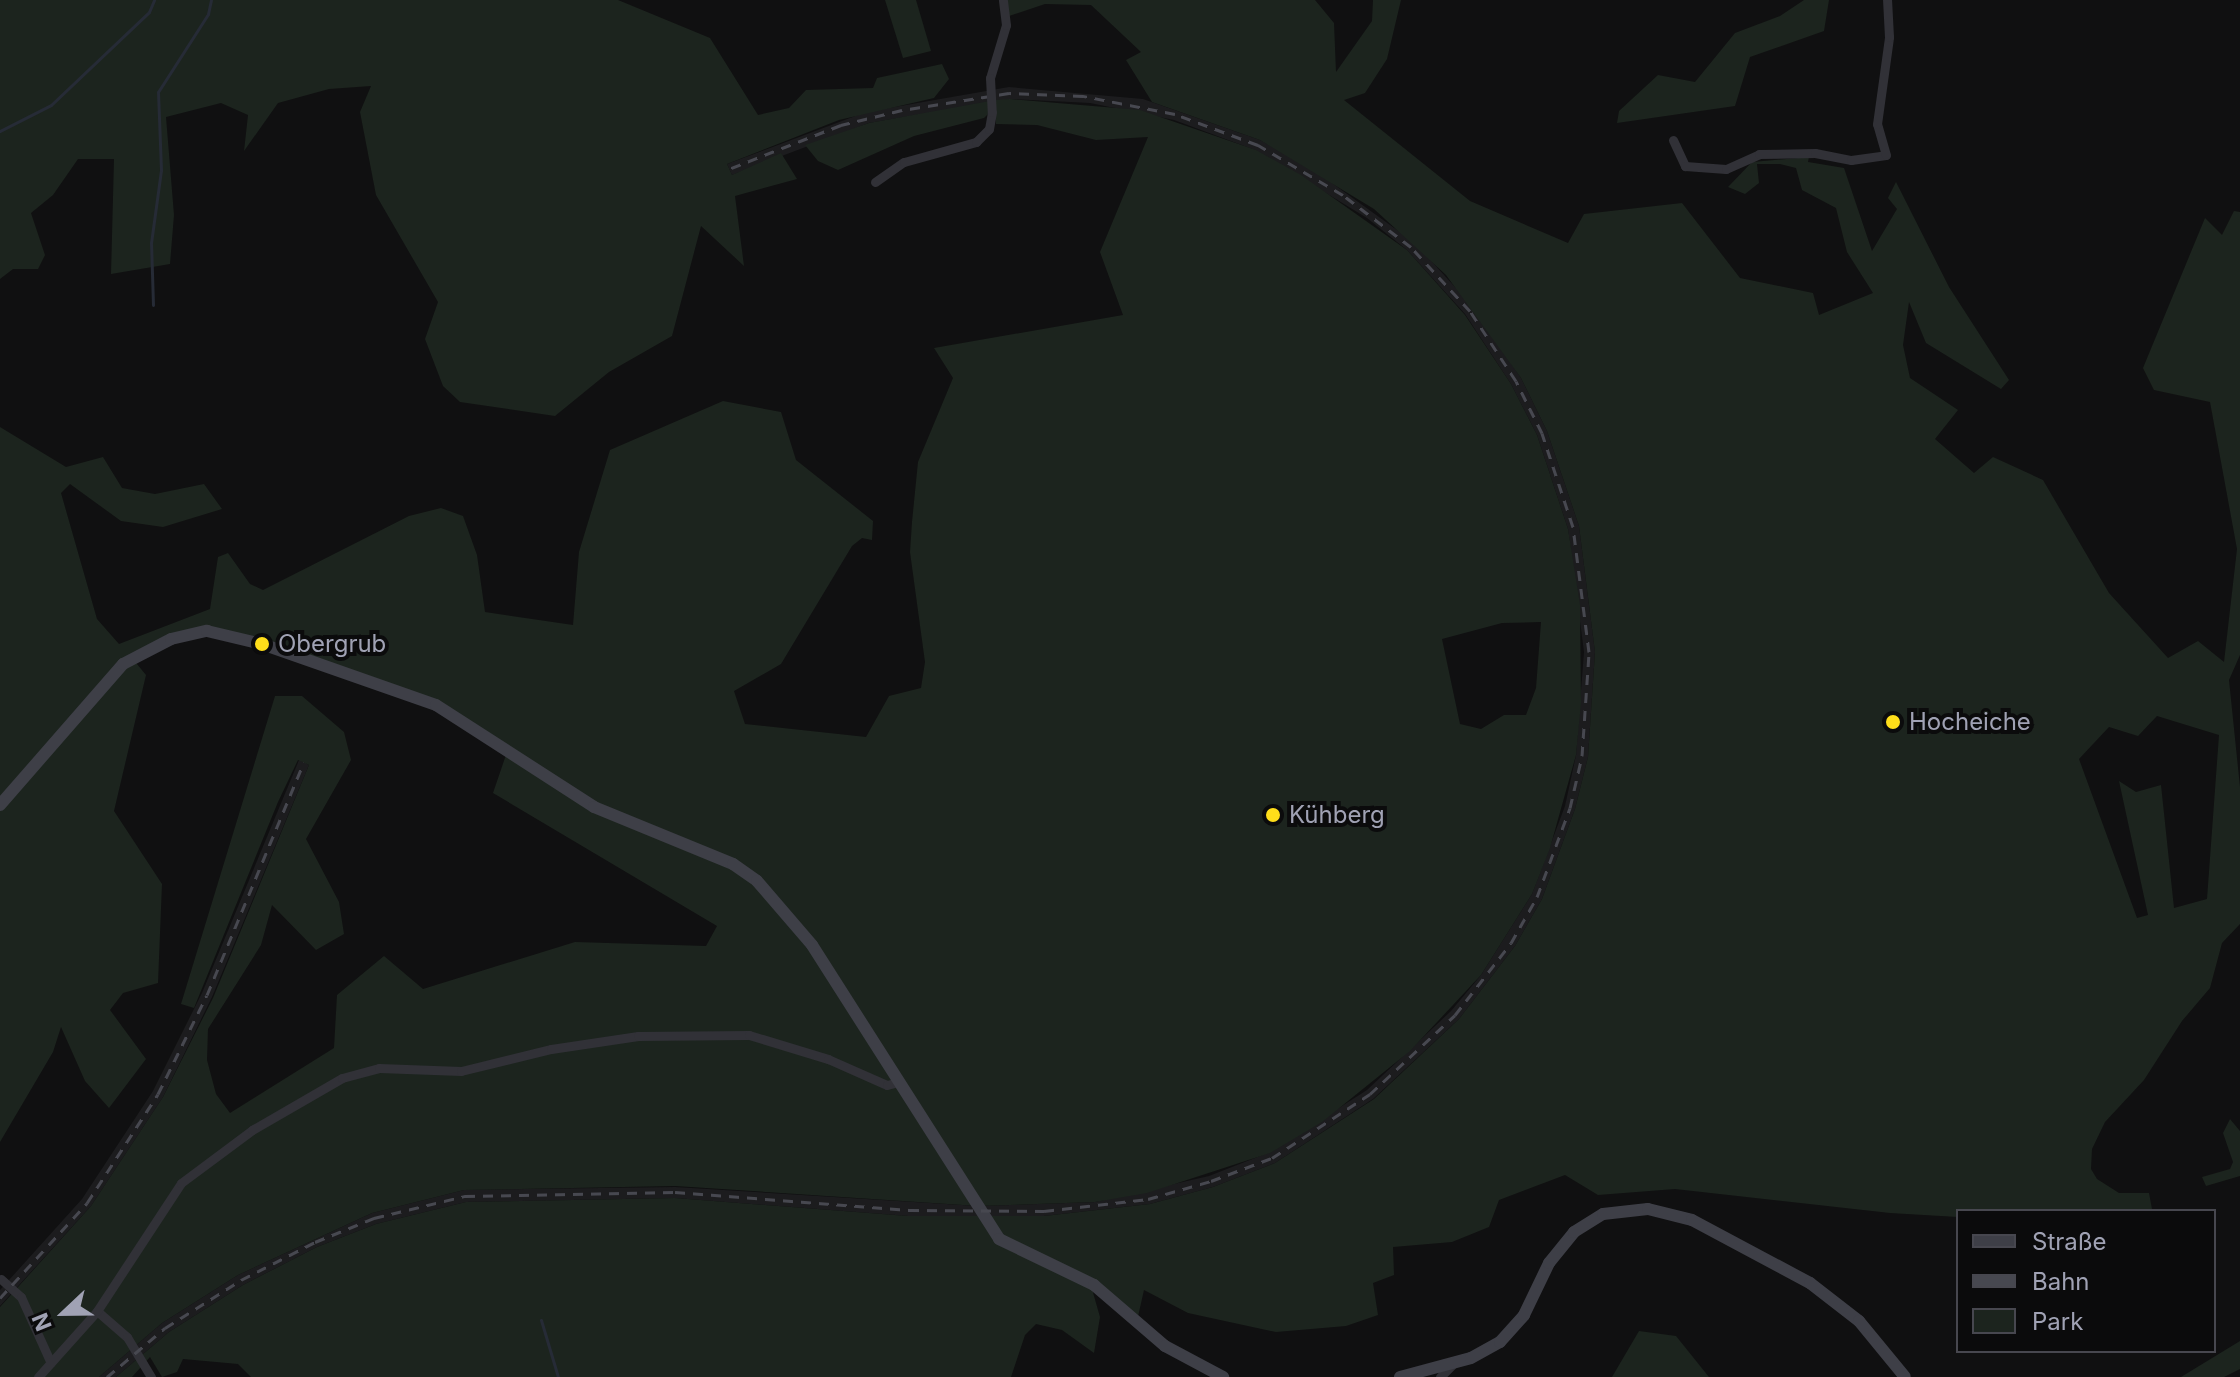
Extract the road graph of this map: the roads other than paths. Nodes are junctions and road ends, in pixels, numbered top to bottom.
1 (1003, 0) edge
2 (1887, 0) edge
3 (1673, 140) dead end
4 (875, 182) dead end
5 (0, 805) edge
6 (898, 1082) junction
7 (1, 1279) edge
8 (97, 1311) junction
9 (51, 1363) junction
10 (1453, 1364) junction
11 (1218, 1376) edge
12 (38, 1377) edge
13 (151, 1377) edge
14 (1400, 1377) edge
15 (1440, 1377) edge
16 (1905, 1377) edge

1 - 4 street, bridge
2 - 3 street
5 - 6 street
6 - 8 street
6 - 11 street
7 - 9 street
8 - 9 street
8 - 13 street
9 - 12 street
10 - 14 street
10 - 15 street
10 - 16 street

